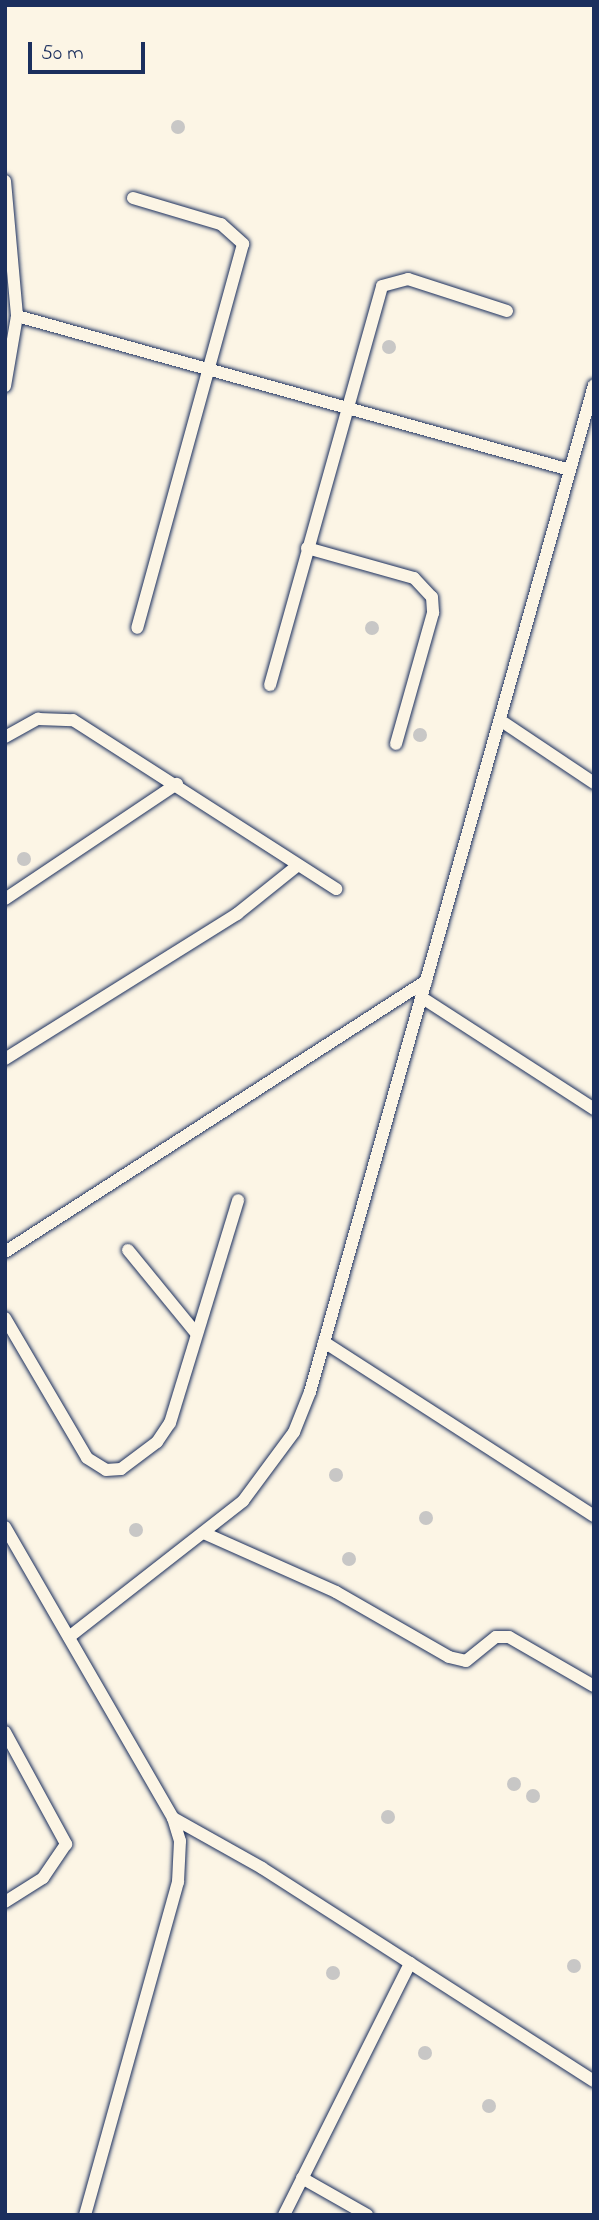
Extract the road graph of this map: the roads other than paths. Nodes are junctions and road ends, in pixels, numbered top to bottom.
1 (5, 181) edge
2 (133, 198) dead end
3 (506, 311) dead end
4 (17, 316) junction
5 (211, 372) junction
6 (594, 385) edge
7 (5, 386) edge
8 (345, 410) junction
9 (570, 470) junction
10 (307, 548) junction
11 (137, 628) dead end
12 (270, 685) dead end
13 (500, 720) junction
14 (5, 737) edge
15 (396, 744) dead end
16 (594, 783) edge
17 (177, 784) junction
18 (298, 866) junction
19 (336, 889) dead end
20 (5, 899) edge
21 (426, 981) junction
22 (421, 997) junction
23 (5, 1059) edge
24 (594, 1109) edge
25 (238, 1199) dead end
26 (128, 1250) dead end
27 (5, 1252) edge
28 (5, 1318) edge
29 (195, 1333) junction
30 (324, 1342) junction
31 (594, 1516) edge
32 (5, 1527) edge
33 (206, 1534) junction
34 (69, 1637) junction
35 (594, 1686) edge
36 (5, 1732) edge
37 (173, 1818) junction
38 (5, 1902) edge
39 (410, 1963) junction
40 (594, 2081) edge
41 (302, 2178) junction
42 (85, 2215) edge
43 (284, 2215) edge
44 (367, 2215) edge

1 - 4 street
2 - 5 street
3 - 8 street
4 - 5 street
4 - 7 street
5 - 8 street
5 - 11 street
6 - 9 street
8 - 9 street
8 - 10 street
9 - 13 street
10 - 12 street
10 - 15 street
13 - 16 street
13 - 21 street
14 - 17 street
17 - 18 street
17 - 20 street
18 - 19 street
18 - 23 street
21 - 22 street
21 - 27 street
22 - 24 street
22 - 30 street
25 - 29 street
26 - 29 street
28 - 29 street
30 - 31 street
30 - 33 street
32 - 34 street
33 - 34 street
33 - 35 street
34 - 37 street
36 - 38 street
37 - 39 street
37 - 42 street
39 - 40 street
39 - 41 street
41 - 43 street
41 - 44 street

